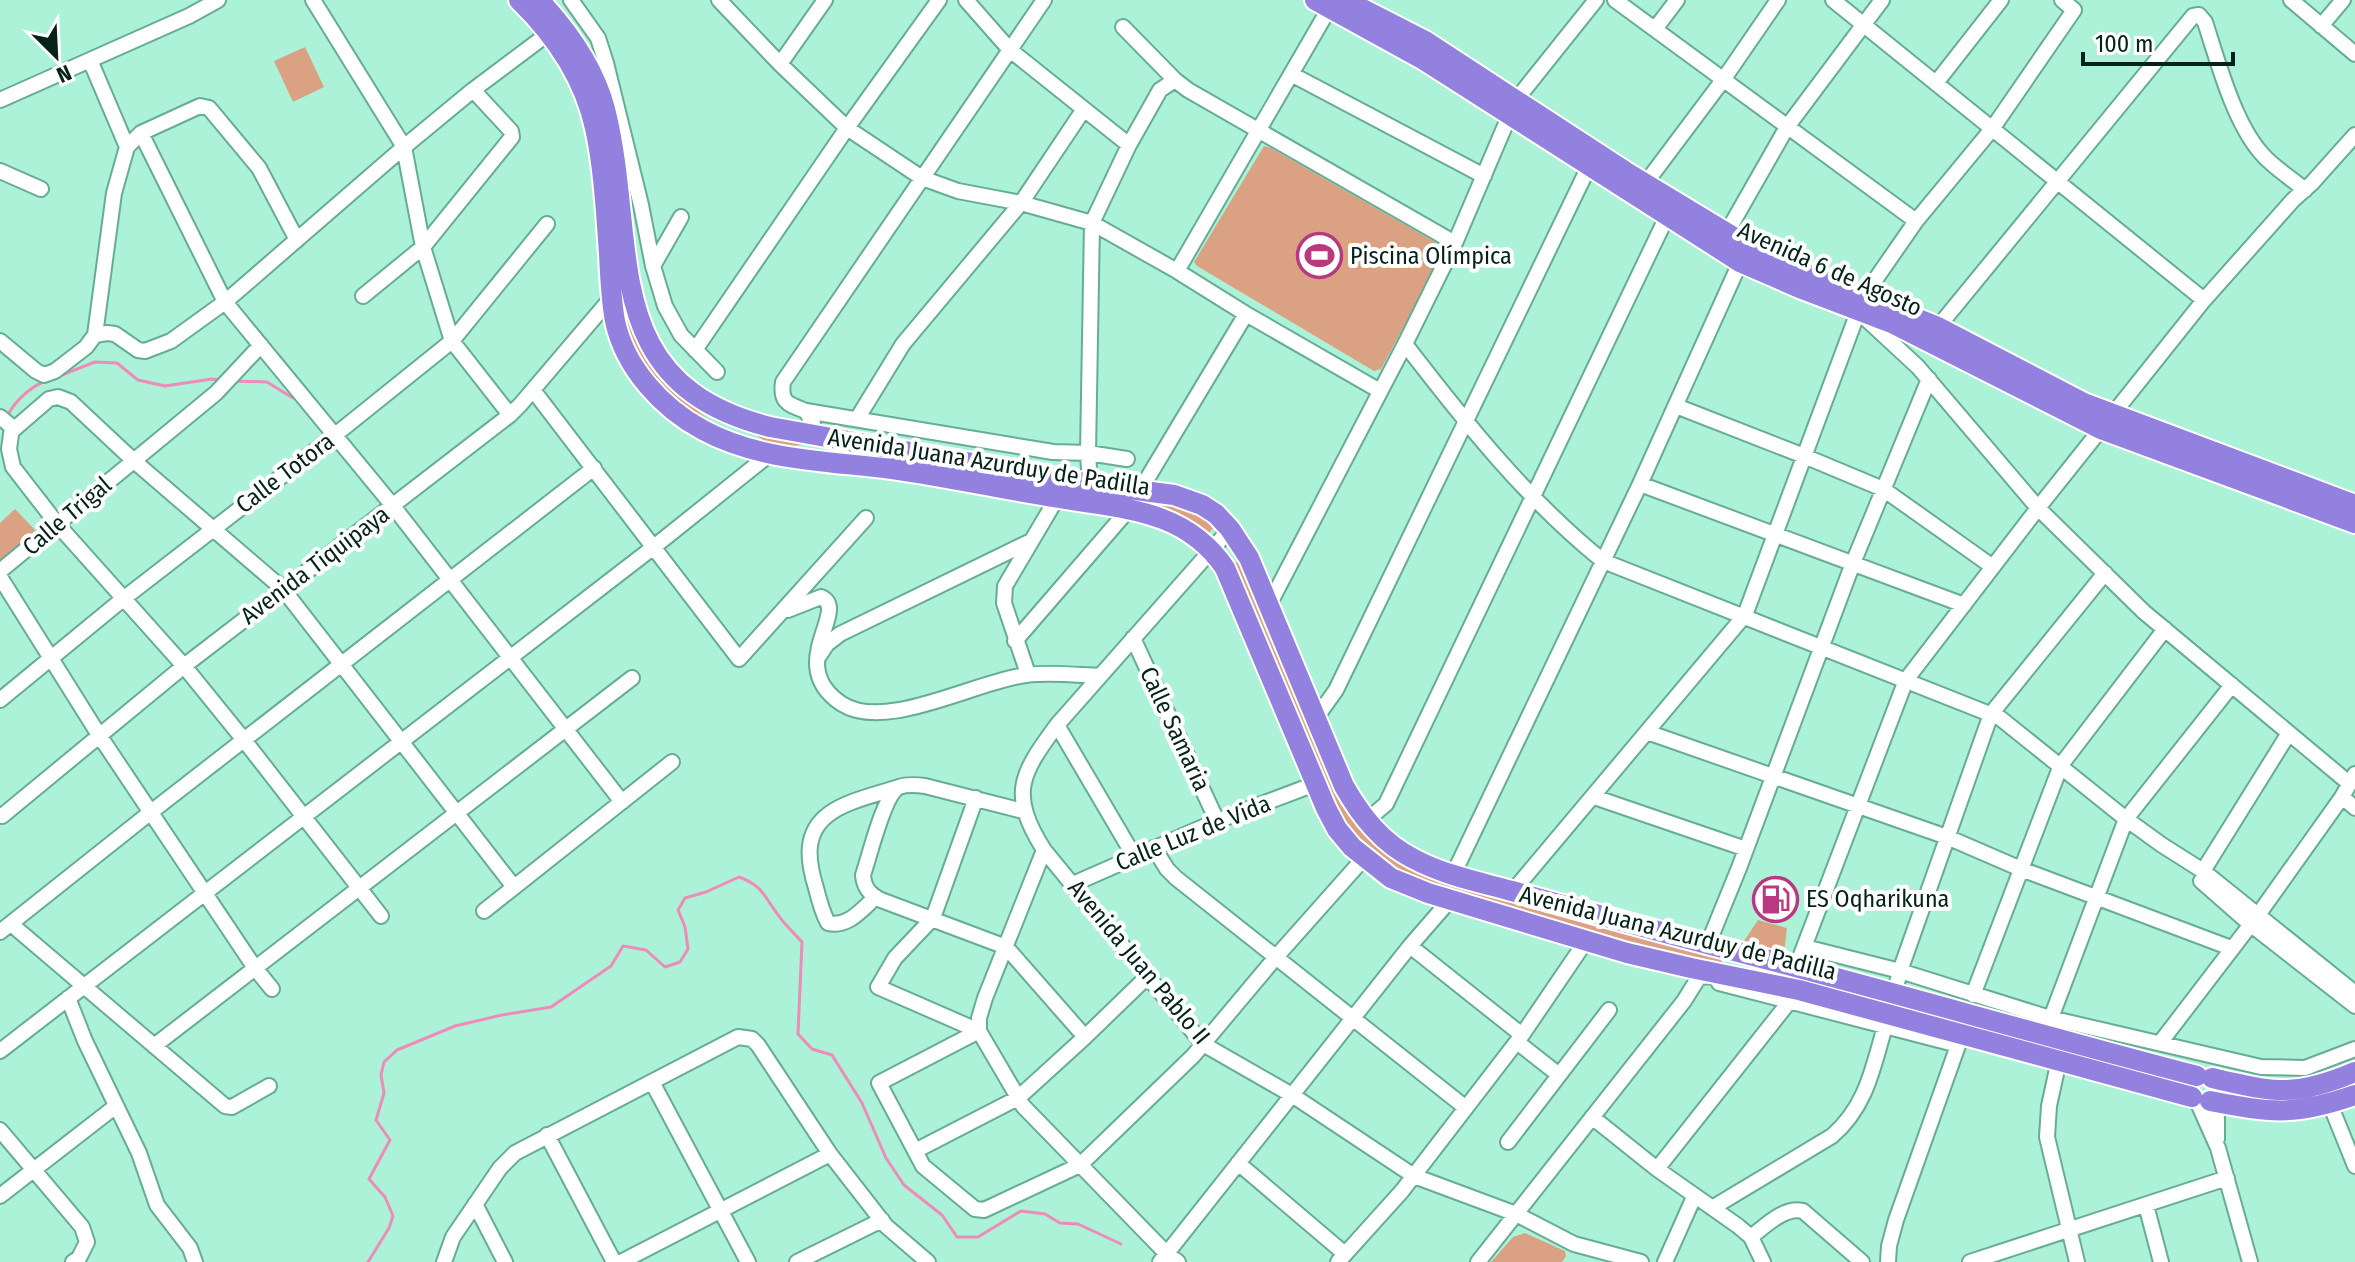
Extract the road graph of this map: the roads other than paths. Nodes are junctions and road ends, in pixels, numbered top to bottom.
1 (218, 0) edge
2 (313, 0) edge
3 (519, 0) edge
4 (539, 0) edge
5 (571, 0) edge
6 (719, 0) edge
7 (825, 0) edge
8 (939, 0) edge
9 (966, 0) edge
10 (1044, 0) edge
11 (1596, 0) edge
12 (1615, 0) edge
13 (1677, 0) edge
14 (1778, 0) edge
15 (1833, 0) edge
16 (1882, 0) edge
17 (2001, 0) edge
18 (2062, 0) edge
19 (2291, 0) edge
20 (2343, 0) edge
21 (1338, 4) edge
22 (1863, 24) junction
23 (2321, 26) junction
24 (1123, 27) dead end
25 (1655, 29) junction
26 (549, 33) junction
27 (1010, 50) junction
28 (2355, 54) edge
29 (90, 60) junction
30 (780, 64) junction
31 (1291, 74) junction
32 (1175, 80) junction
33 (1723, 80) junction
34 (1936, 83) junction
35 (473, 90) junction
36 (0, 100) edge
37 (1513, 107) junction
38 (1084, 109) junction
39 (1787, 127) junction
40 (847, 128) junction
41 (1992, 129) junction
42 (1258, 131) junction
43 (141, 133) junction
44 (2355, 135) edge
45 (1129, 145) junction
46 (127, 147) junction
47 (404, 147) junction
48 (1593, 159) junction
49 (0, 171) edge
50 (1484, 176) junction
51 (922, 178) junction
52 (2058, 182) junction
53 (1645, 184) junction
54 (41, 189) dead end
55 (2305, 190) junction
56 (1021, 203) junction
57 (1670, 209) junction
58 (681, 217) dead end
59 (1916, 221) junction
60 (1092, 223) junction
61 (547, 224) dead end
62 (1726, 234) junction
63 (297, 240) junction
64 (1455, 243) junction
65 (423, 247) junction
66 (1744, 254) junction
67 (653, 266) junction
68 (1177, 271) junction
69 (363, 296) dead end
70 (612, 297) junction
71 (2204, 300) junction
72 (225, 302) junction
73 (1860, 303) junction
74 (1246, 314) junction
75 (1938, 327) junction
76 (95, 335) junction
77 (0, 341) edge
78 (452, 341) junction
79 (1405, 344) junction
80 (261, 345) junction
81 (695, 350) junction
82 (717, 372) dead end
83 (1929, 379) junction
84 (533, 390) junction
85 (689, 390) junction
86 (1380, 391) junction
87 (1676, 406) junction
88 (806, 411) junction
89 (510, 415) junction
90 (0, 417) edge
91 (857, 419) junction
92 (2107, 422) junction
93 (1466, 423) junction
94 (12, 431) junction
95 (335, 435) junction
96 (812, 435) junction
97 (896, 448) junction
98 (1088, 453) junction
99 (770, 454) junction
100 (1804, 456) junction
101 (1127, 459) dead end
102 (134, 461) junction
103 (594, 468) junction
104 (2246, 472) junction
105 (1090, 484) junction
106 (1640, 484) junction
107 (1883, 489) junction
108 (1141, 490) junction
109 (1057, 498) junction
110 (1533, 498) junction
111 (2355, 505) edge
112 (393, 506) junction
113 (2038, 508) junction
114 (1129, 509) junction
115 (866, 518) dead end
116 (2355, 523) edge
117 (58, 525) junction
118 (213, 528) junction
119 (1230, 529) junction
120 (1775, 534) junction
121 (1031, 541) junction
122 (655, 546) junction
123 (1213, 550) junction
124 (1603, 561) junction
125 (1853, 563) junction
126 (1993, 567) junction
127 (2105, 573) junction
128 (0, 574) edge
129 (450, 580) junction
130 (283, 589) junction
131 (123, 599) junction
132 (1269, 605) junction
133 (1964, 605) junction
134 (781, 613) junction
135 (1745, 615) junction
136 (2165, 629) junction
137 (1133, 638) junction
138 (1015, 641) junction
139 (1822, 646) junction
140 (510, 657) junction
141 (50, 659) junction
142 (816, 660) junction
143 (341, 664) junction
144 (184, 666) junction
145 (1028, 674) junction
146 (1100, 676) junction
147 (632, 678) dead end
148 (1906, 680) junction
149 (2232, 685) junction
150 (0, 700) edge
151 (1991, 714) junction
152 (1316, 718) junction
153 (1057, 725) junction
154 (566, 729) junction
155 (1647, 732) junction
156 (2289, 733) junction
157 (99, 735) junction
158 (244, 740) junction
159 (401, 741) junction
160 (672, 762) dead end
161 (2061, 765) junction
162 (1773, 776) junction
163 (1315, 784) junction
164 (2349, 785) edge
165 (899, 787) junction
166 (1594, 797) junction
167 (976, 798) junction
168 (622, 802) junction
169 (1859, 805) junction
170 (2355, 808) edge
171 (1023, 811) junction
172 (151, 812) junction
173 (457, 813) junction
174 (2, 816) edge
175 (303, 817) junction
176 (2126, 819) junction
177 (1217, 821) junction
178 (1366, 821) junction
179 (1947, 837) junction
180 (2162, 845) junction
181 (1154, 848) junction
182 (1746, 849) junction
183 (1044, 850) junction
184 (1134, 856) junction
185 (1364, 858) junction
186 (2021, 869) junction
187 (2203, 871) junction
188 (1453, 875) junction
189 (1073, 884) junction
190 (360, 887) junction
191 (514, 887) junction
192 (1513, 891) junction
193 (204, 893) junction
194 (2096, 896) junction
195 (876, 897) junction
196 (1450, 900) junction
197 (484, 911) dead end
198 (381, 916) dead end
199 (933, 918) junction
200 (2254, 919) junction
201 (5, 928) edge
202 (1586, 941) junction
203 (1708, 944) junction
204 (1410, 946) junction
205 (1006, 947) junction
206 (1805, 947) junction
207 (2231, 948) junction
208 (1734, 951) junction
209 (1276, 957) junction
210 (1787, 965) junction
211 (255, 968) junction
212 (1900, 971) junction
213 (1727, 975) junction
214 (1147, 977) junction
215 (1699, 977) junction
216 (1772, 984) junction
217 (84, 987) junction
218 (272, 989) dead end
219 (2355, 993) edge
220 (1894, 995) junction
221 (1973, 995) junction
222 (1794, 996) junction
223 (68, 998) junction
224 (2355, 1006) edge
225 (1609, 1010) dead end
226 (1353, 1018) junction
227 (1885, 1026) junction
228 (2048, 1027) junction
229 (979, 1031) junction
230 (1085, 1037) junction
231 (1520, 1038) junction
232 (1961, 1039) junction
233 (2160, 1043) junction
234 (1203, 1044) junction
235 (154, 1046) junction
236 (2355, 1049) edge
237 (0, 1051) edge
238 (2059, 1060) junction
239 (2355, 1072) edge
240 (1559, 1075) junction
241 (652, 1082) junction
242 (269, 1086) dead end
243 (2206, 1092) junction
244 (1292, 1095) junction
245 (2355, 1095) edge
246 (1018, 1098) junction
247 (2330, 1104) junction
248 (116, 1106) junction
249 (1466, 1108) junction
250 (1592, 1117) junction
251 (0, 1130) edge
252 (547, 1135) junction
253 (1508, 1142) dead end
254 (915, 1151) junction
255 (830, 1154) junction
256 (1238, 1163) junction
257 (1080, 1165) junction
258 (2355, 1166) edge
259 (1657, 1169) junction
260 (34, 1170) junction
261 (1414, 1176) junction
262 (2227, 1178) junction
263 (0, 1196) edge
264 (1694, 1197) junction
265 (475, 1204) junction
266 (2146, 1205) junction
267 (1712, 1208) junction
268 (721, 1210) junction
269 (1516, 1214) junction
270 (882, 1220) junction
271 (2069, 1230) junction
272 (1751, 1237) junction
273 (2001, 1257) edge
274 (1341, 1258) edge
275 (919, 1259) edge
276 (1168, 1259) edge
277 (73, 1262) edge
278 (195, 1262) edge
279 (444, 1262) edge
280 (505, 1262) edge
281 (614, 1262) edge
282 (621, 1262) edge
283 (748, 1262) edge
284 (797, 1262) edge
285 (1478, 1262) edge
286 (1641, 1262) edge
287 (1665, 1262) edge
288 (1763, 1262) edge
289 (1862, 1262) edge
290 (1888, 1262) edge
291 (1970, 1262) edge
292 (2077, 1262) edge
293 (2161, 1262) edge
294 (2250, 1262) edge

1 - 29 street
2 - 47 street
3 - 26 highway, Avenida Juana Azurduy de Padilla
4 - 85 highway, Avenida Juana Azurduy de Padilla
5 - 67 street
6 - 30 street
7 - 30 street
8 - 40 street
9 - 27 street
10 - 27 street
11 - 37 street
12 - 25 street
13 - 25 street
14 - 33 street
15 - 22 street
16 - 22 street
17 - 34 street
18 - 41 street
19 - 23 street
20 - 23 street
21 - 31 street
21 - 37 highway, Avenida 6 de Agosto
22 - 34 street
22 - 39 street
23 - 28 street
24 - 32 street
25 - 33 street
26 - 35 street
26 - 70 highway, Avenida Juana Azurduy de Padilla
27 - 38 street
27 - 51 street
29 - 36 street
29 - 46 street
30 - 40 street
31 - 42 street
31 - 50 street
32 - 42 street
32 - 45 street
33 - 39 street
33 - 53 street
34 - 41 street
35 - 47 street
35 - 65 street
37 - 48 highway, Avenida 6 de Agosto
37 - 50 street
38 - 45 street
38 - 56 street
39 - 59 street
39 - 62 street
40 - 51 street
40 - 81 street
41 - 52 street
41 - 59 street
42 - 64 street
42 - 68 street
43 - 46 street
43 - 63 street
43 - 72 street
44 - 55 street
45 - 60 street
46 - 76 street
47 - 63 street
47 - 65 street
48 - 53 highway, Avenida 6 de Agosto
48 - 57 highway, Avenida 6 de Agosto
48 - 93 street
49 - 54 street
50 - 64 street
51 - 56 street
51 - 88 street
52 - 55 street
52 - 71 street
52 - 75 street
53 - 57 highway, Avenida 6 de Agosto
55 - 71 street
56 - 60 street
56 - 91 street
57 - 62 highway, Avenida 6 de Agosto
57 - 66 highway, Avenida 6 de Agosto
57 - 110 street
58 - 67 street
59 - 73 street
60 - 68 street
60 - 98 street
61 - 78 street, Calle Totora
62 - 66 highway, Avenida 6 de Agosto
63 - 72 street
64 - 79 street
65 - 69 street
65 - 78 street
66 - 73 highway, Avenida 6 de Agosto
66 - 87 street
67 - 81 street
68 - 74 street
70 - 84 street, Avenida Tiquipaya
70 - 99 highway, Avenida Juana Azurduy de Padilla
71 - 92 street
72 - 76 street
72 - 80 street
73 - 75 highway, Avenida 6 de Agosto
73 - 83 street
73 - 92 highway, Avenida 6 de Agosto
73 - 100 street
74 - 86 street
74 - 108 street
75 - 92 highway, Avenida 6 de Agosto
76 - 77 street
78 - 89 street
78 - 95 street, Calle Totora
79 - 86 street
79 - 93 street
80 - 95 street
80 - 102 street, Calle Trigal
81 - 82 street
83 - 107 street
83 - 113 street
84 - 89 street, Avenida Tiquipaya
84 - 103 street
85 - 96 highway, Avenida Juana Azurduy de Padilla
85 - 99 highway
86 - 132 street
87 - 100 street
87 - 106 street
88 - 91 street
88 - 96 street
89 - 112 street, Avenida Tiquipaya
90 - 94 street
91 - 98 street
92 - 104 highway, Avenida 6 de Agosto
92 - 113 street
93 - 110 street
93 - 152 street
94 - 102 street
94 - 117 street
95 - 112 street
95 - 118 street, Calle Totora
96 - 97 highway, Avenida Juana Azurduy de Padilla
97 - 99 highway
97 - 105 highway, Avenida Juana Azurduy de Padilla
98 - 101 street
98 - 105 street
99 - 109 highway, Avenida Juana Azurduy de Padilla
99 - 122 street
100 - 107 street
100 - 120 street
102 - 117 street, Calle Trigal
102 - 118 street
103 - 122 street
103 - 129 street
104 - 111 highway, Avenida 6 de Agosto
104 - 116 highway, Avenida 6 de Agosto
105 - 108 highway, Avenida Juana Azurduy de Padilla
106 - 120 street
106 - 124 street
107 - 125 street
107 - 126 street
108 - 114 street
108 - 119 highway, Avenida Juana Azurduy de Padilla
109 - 114 highway, Avenida Juana Azurduy de Padilla
109 - 121 street
110 - 124 street
110 - 178 street
112 - 129 street
112 - 130 street, Avenida Tiquipaya
113 - 126 street
113 - 127 street
114 - 123 highway, Avenida Juana Azurduy de Padilla
114 - 138 street
115 - 134 street
117 - 128 street, Calle Trigal
117 - 131 street
118 - 130 street
118 - 131 street, Calle Totora
119 - 123 street
119 - 132 highway, Avenida Juana Azurduy de Padilla
120 - 125 street
120 - 135 street
121 - 138 street
121 - 142 street
122 - 134 street
122 - 140 street
123 - 137 street
123 - 163 highway, Avenida Juana Azurduy de Padilla
124 - 135 street
124 - 188 street
125 - 133 street
125 - 139 street
126 - 133 street
127 - 136 street
127 - 151 street
128 - 141 street
129 - 140 street
129 - 143 street
130 - 143 street
130 - 144 street, Avenida Tiquipaya
131 - 141 street, Calle Totora
131 - 144 street
132 - 152 highway, Avenida Juana Azurduy de Padilla
133 - 148 street
134 - 142 street
135 - 139 street
135 - 155 street
136 - 149 street
136 - 161 street
137 - 146 street
137 - 177 street, Calle Samaria
138 - 145 street
139 - 148 street
139 - 162 street
140 - 154 street
140 - 159 street
141 - 150 street, Calle Totora
141 - 157 street
142 - 145 street
143 - 158 street
143 - 159 street
144 - 157 street, Avenida Tiquipaya
144 - 158 street
145 - 146 street
146 - 153 street
147 - 154 street
148 - 151 street
148 - 169 street
149 - 156 street
149 - 176 street
151 - 161 street
151 - 179 street
152 - 178 highway, Avenida Juana Azurduy de Padilla
153 - 171 street
153 - 184 street
154 - 168 street
154 - 173 street
155 - 162 street
155 - 166 street
156 - 164 street
156 - 187 street
157 - 172 street
157 - 174 street, Avenida Tiquipaya
158 - 172 street
158 - 175 street
159 - 173 street
159 - 175 street
160 - 168 street
161 - 176 street
161 - 186 street
162 - 169 street
162 - 182 street
163 - 177 street, Calle Luz de Vida
163 - 185 highway, Avenida Juana Azurduy de Padilla
164 - 170 street
164 - 200 street
165 - 167 street
165 - 195 street
165 - 195 street
166 - 182 street
166 - 192 street
167 - 171 street
167 - 199 street
168 - 191 street
169 - 179 street
169 - 206 street
171 - 183 street, Avenida Juan Pablo II
172 - 193 street
172 - 201 street
173 - 190 street
173 - 191 street
175 - 190 street
175 - 193 street
176 - 180 street
176 - 194 street
177 - 181 street, Calle Luz de Vida
178 - 188 highway, Avenida Juana Azurduy de Padilla
179 - 186 street
179 - 212 street
180 - 187 street
180 - 200 street
181 - 184 street, Calle Luz de Vida
181 - 209 street
182 - 203 street
183 - 189 street, Avenida Juan Pablo II
183 - 205 street
184 - 189 street, Calle Luz de Vida
185 - 196 highway, Avenida Juana Azurduy de Padilla
185 - 209 street
186 - 194 street
186 - 221 street
187 - 200 street
188 - 192 highway, Avenida Juana Azurduy de Padilla
189 - 214 street, Avenida Juan Pablo II
190 - 198 street
190 - 211 street
191 - 197 street
192 - 203 highway, Avenida Juana Azurduy de Padilla
193 - 211 street
193 - 217 street
194 - 207 street
194 - 228 street
195 - 199 street
196 - 202 highway, Avenida Juana Azurduy de Padilla
196 - 204 street
199 - 205 street
199 - 229 street
200 - 207 street
200 - 219 street
200 - 224 street
201 - 217 street
202 - 213 highway, Avenida Juana Azurduy de Padilla
202 - 231 street
203 - 208 highway, Avenida Juana Azurduy de Padilla
204 - 226 street
204 - 231 street
205 - 229 street
205 - 230 street
206 - 210 street
206 - 212 street
207 - 233 street
208 - 210 highway, Avenida Juana Azurduy de Padilla
208 - 213 highway
209 - 226 street
209 - 234 street
210 - 216 highway
210 - 220 highway, Avenida Juana Azurduy de Padilla
211 - 218 street
211 - 235 street
212 - 220 street
212 - 221 street
213 - 215 street
213 - 216 highway, Avenida Juana Azurduy de Padilla
214 - 230 street
214 - 234 street, Avenida Juan Pablo II
215 - 222 street
215 - 250 street
216 - 222 highway, Avenida Juana Azurduy de Padilla
217 - 223 street
217 - 235 street
220 - 228 highway, Avenida Juana Azurduy de Padilla
221 - 228 street
222 - 227 street
222 - 232 highway, Avenida Juana Azurduy de Padilla
222 - 259 street
223 - 237 street
223 - 248 street
225 - 240 street
226 - 244 street
226 - 249 street
227 - 232 street
227 - 267 street
228 - 233 street
228 - 243 highway, Avenida Juana Azurduy de Padilla
229 - 246 street
229 - 254 street
230 - 246 street
231 - 240 street
231 - 249 street
232 - 238 highway, Avenida Juana Azurduy de Padilla
232 - 290 street
233 - 236 street
234 - 244 street, Avenida Juan Pablo II
234 - 257 street
235 - 242 street
238 - 243 highway, Avenida Juana Azurduy de Padilla
238 - 271 street
239 - 243 highway, Avenida Juana Azurduy de Padilla
240 - 253 street
241 - 252 street
241 - 255 street
241 - 268 street
243 - 247 highway, Avenida Juana Azurduy de Padilla
243 - 262 street
244 - 256 street
244 - 261 street, Avenida Juan Pablo II
245 - 247 highway, Avenida Juana Azurduy de Padilla
246 - 254 street
246 - 257 street
247 - 258 street
248 - 260 street
248 - 278 street
249 - 261 street
250 - 259 street
250 - 269 street
251 - 260 street
252 - 265 street
252 - 281 street
254 - 257 street
255 - 268 street
255 - 270 street
256 - 274 street
256 - 276 street
257 - 276 street
259 - 264 street
260 - 263 street
260 - 277 street
261 - 269 street, Avenida Juan Pablo II
261 - 274 street
262 - 266 street
262 - 294 street
264 - 267 street
264 - 287 street
265 - 279 street
265 - 280 street
266 - 271 street
266 - 293 street
267 - 272 street
268 - 282 street
268 - 283 street
269 - 285 street
269 - 286 street, Avenida Juan Pablo II
270 - 275 street
270 - 284 street
271 - 273 street
271 - 292 street
272 - 288 street
272 - 289 street
273 - 291 street

